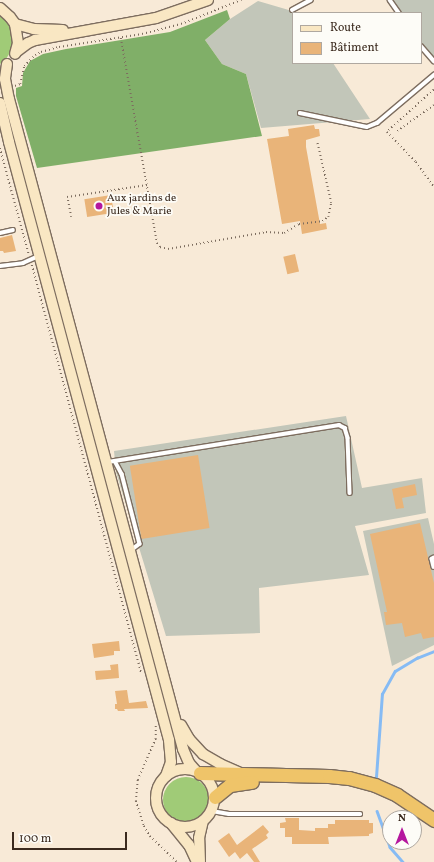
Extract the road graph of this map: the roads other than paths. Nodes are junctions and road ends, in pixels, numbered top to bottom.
1 (208, 0) edge
2 (311, 0) edge
3 (390, 0) edge
4 (0, 8) edge
5 (292, 10) dead end
6 (398, 12) edge
7 (15, 24) junction
8 (83, 30) junction
9 (422, 47) edge
10 (16, 52) junction
11 (434, 61) edge
12 (4, 67) edge
13 (434, 75) edge
14 (0, 103) edge
15 (300, 113) dead end
16 (13, 230) dead end
17 (0, 233) edge
18 (35, 257) junction
19 (0, 266) edge
20 (111, 462) junction
21 (350, 493) dead end
22 (434, 558) edge
23 (434, 567) edge
24 (173, 706) junction
25 (197, 772) junction
26 (251, 775) junction
27 (166, 776) junction
28 (215, 797) junction
29 (212, 811) junction
30 (360, 814) dead end
31 (434, 820) edge
32 (203, 821) junction
33 (171, 824) junction
34 (434, 830) edge
35 (199, 862) edge

1 - 8 main road
2 - 5 lane
3 - 6 lane
4 - 7 main road
7 - 8 main road
7 - 10 main road
8 - 10 main road
9 - 11 lane
10 - 12 main road
12 - 20 main road
13 - 15 lane
14 - 18 main road
16 - 17 lane
18 - 19 lane
18 - 27 main road
20 - 21 lane
20 - 24 main road
22 - 23 lane
24 - 25 main road
24 - 26 main road
25 - 26 highway
25 - 27 main road
25 - 28 main road
26 - 31 highway
27 - 33 main road
28 - 29 main road
28 - 34 highway
29 - 30 lane
29 - 32 main road
32 - 33 main road
32 - 35 main road
33 - 35 main road

